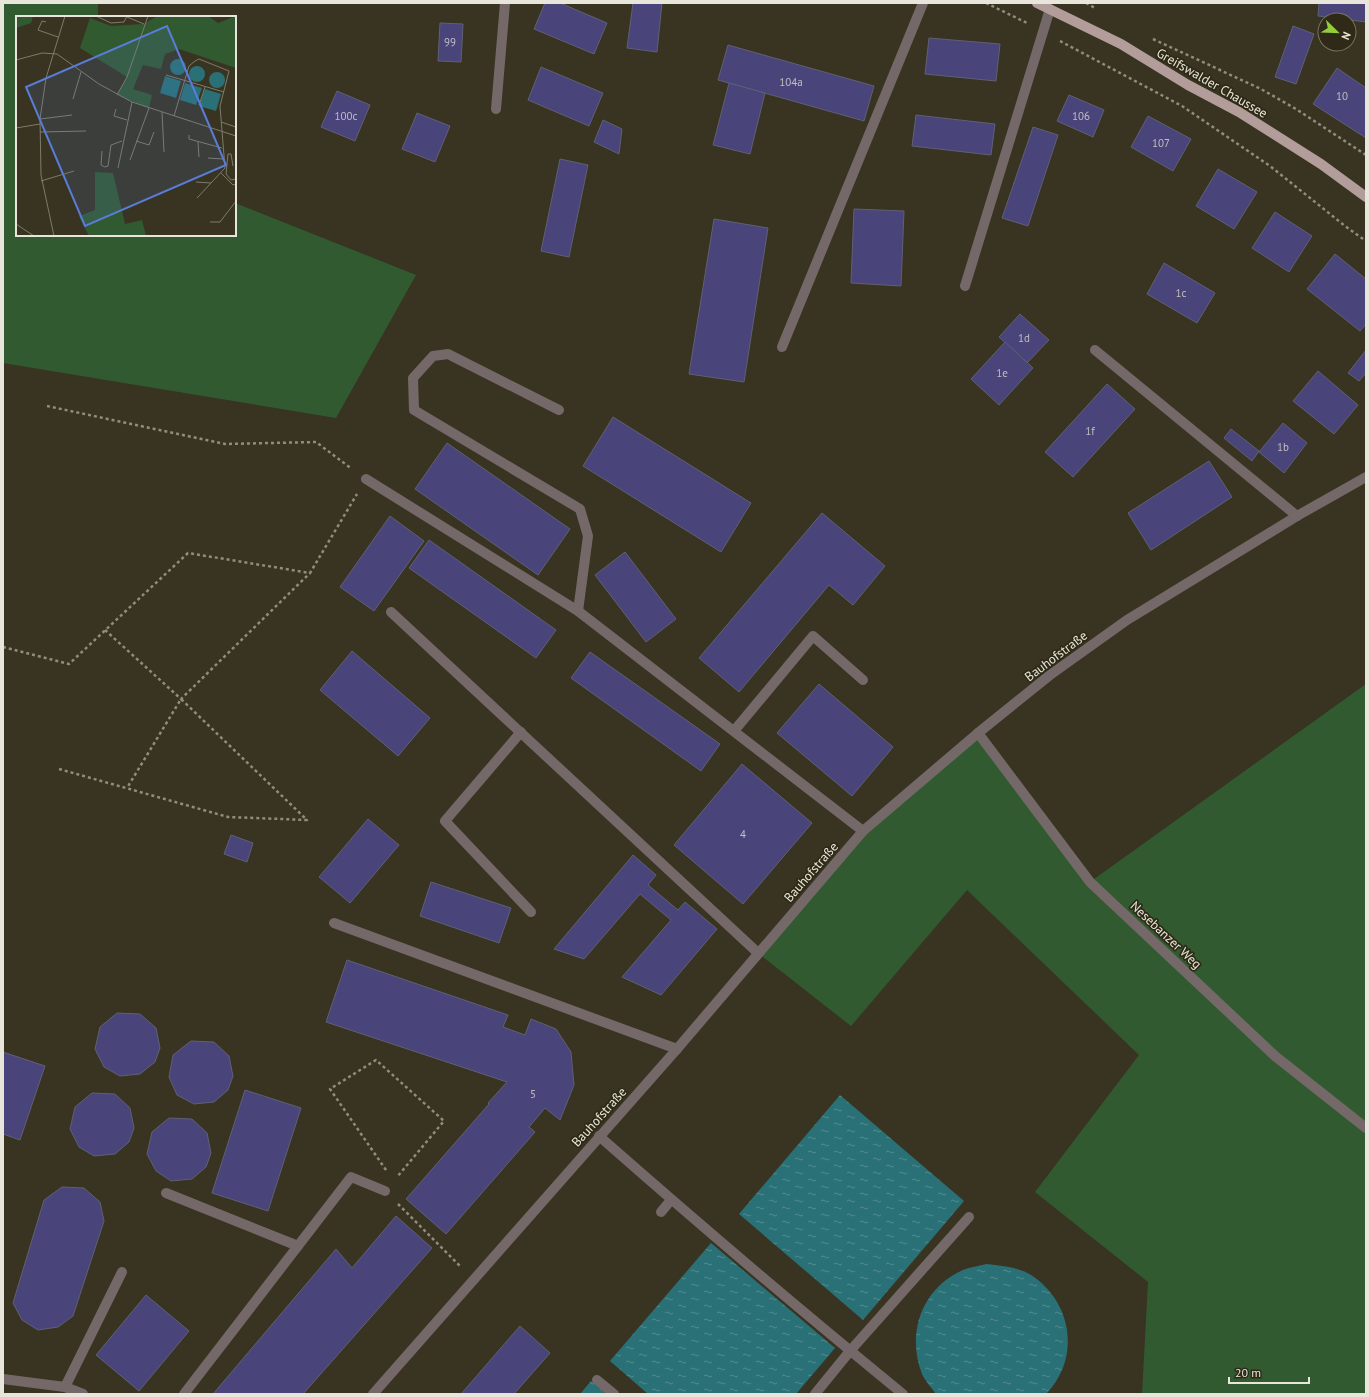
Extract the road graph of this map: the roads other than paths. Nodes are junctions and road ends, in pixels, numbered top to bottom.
1 (506, 3) edge
2 (923, 3) edge
3 (1037, 3) edge
4 (1050, 9) junction
5 (496, 109) dead end
6 (1366, 197) edge
7 (965, 286) dead end
8 (782, 347) dead end
9 (1094, 350) dead end
10 (559, 410) dead end
11 (1366, 477) edge
12 (366, 480) road end
13 (1297, 516) junction
14 (578, 611) junction
15 (391, 612) dead end
16 (864, 680) dead end
17 (734, 731) junction
18 (520, 732) junction
19 (978, 733) junction
20 (863, 831) junction
21 (531, 912) dead end
22 (334, 922) dead end
23 (758, 953) junction
24 (677, 1049) junction
25 (1366, 1128) edge
26 (599, 1136) junction
27 (385, 1191) road end
28 (166, 1193) dead end
29 (671, 1200) junction
30 (661, 1212) dead end
31 (969, 1217) dead end
32 (298, 1246) junction
33 (122, 1272) dead end
34 (850, 1351) junction
35 (3, 1379) edge
36 (598, 1380) dead end
37 (65, 1387) junction
38 (82, 1394) edge
39 (184, 1394) edge
40 (373, 1394) edge
41 (614, 1394) edge
42 (815, 1394) edge
43 (903, 1394) edge

1 - 5 street
2 - 8 street
3 - 4 main road, Greifswalder Chaussee
4 - 6 main road, Greifswalder Chaussee
4 - 7 street
9 - 13 street
10 - 14 street
11 - 13 street, Bauhofstraße
12 - 14 street
13 - 19 street, Bauhofstraße
14 - 17 street
15 - 18 street
16 - 17 street
17 - 20 street
18 - 21 street
18 - 23 street
19 - 20 street, Bauhofstraße
19 - 25 street, Nesebanzer Weg
20 - 23 street, Bauhofstraße
22 - 24 street
23 - 24 street, Bauhofstraße
24 - 26 street, Bauhofstraße
26 - 29 street
26 - 40 street, Bauhofstraße
27 - 32 street
28 - 32 street
29 - 30 street
29 - 34 street
31 - 34 street
32 - 39 street
33 - 37 street
34 - 42 street
34 - 43 street
35 - 37 street
36 - 41 street
37 - 38 street

